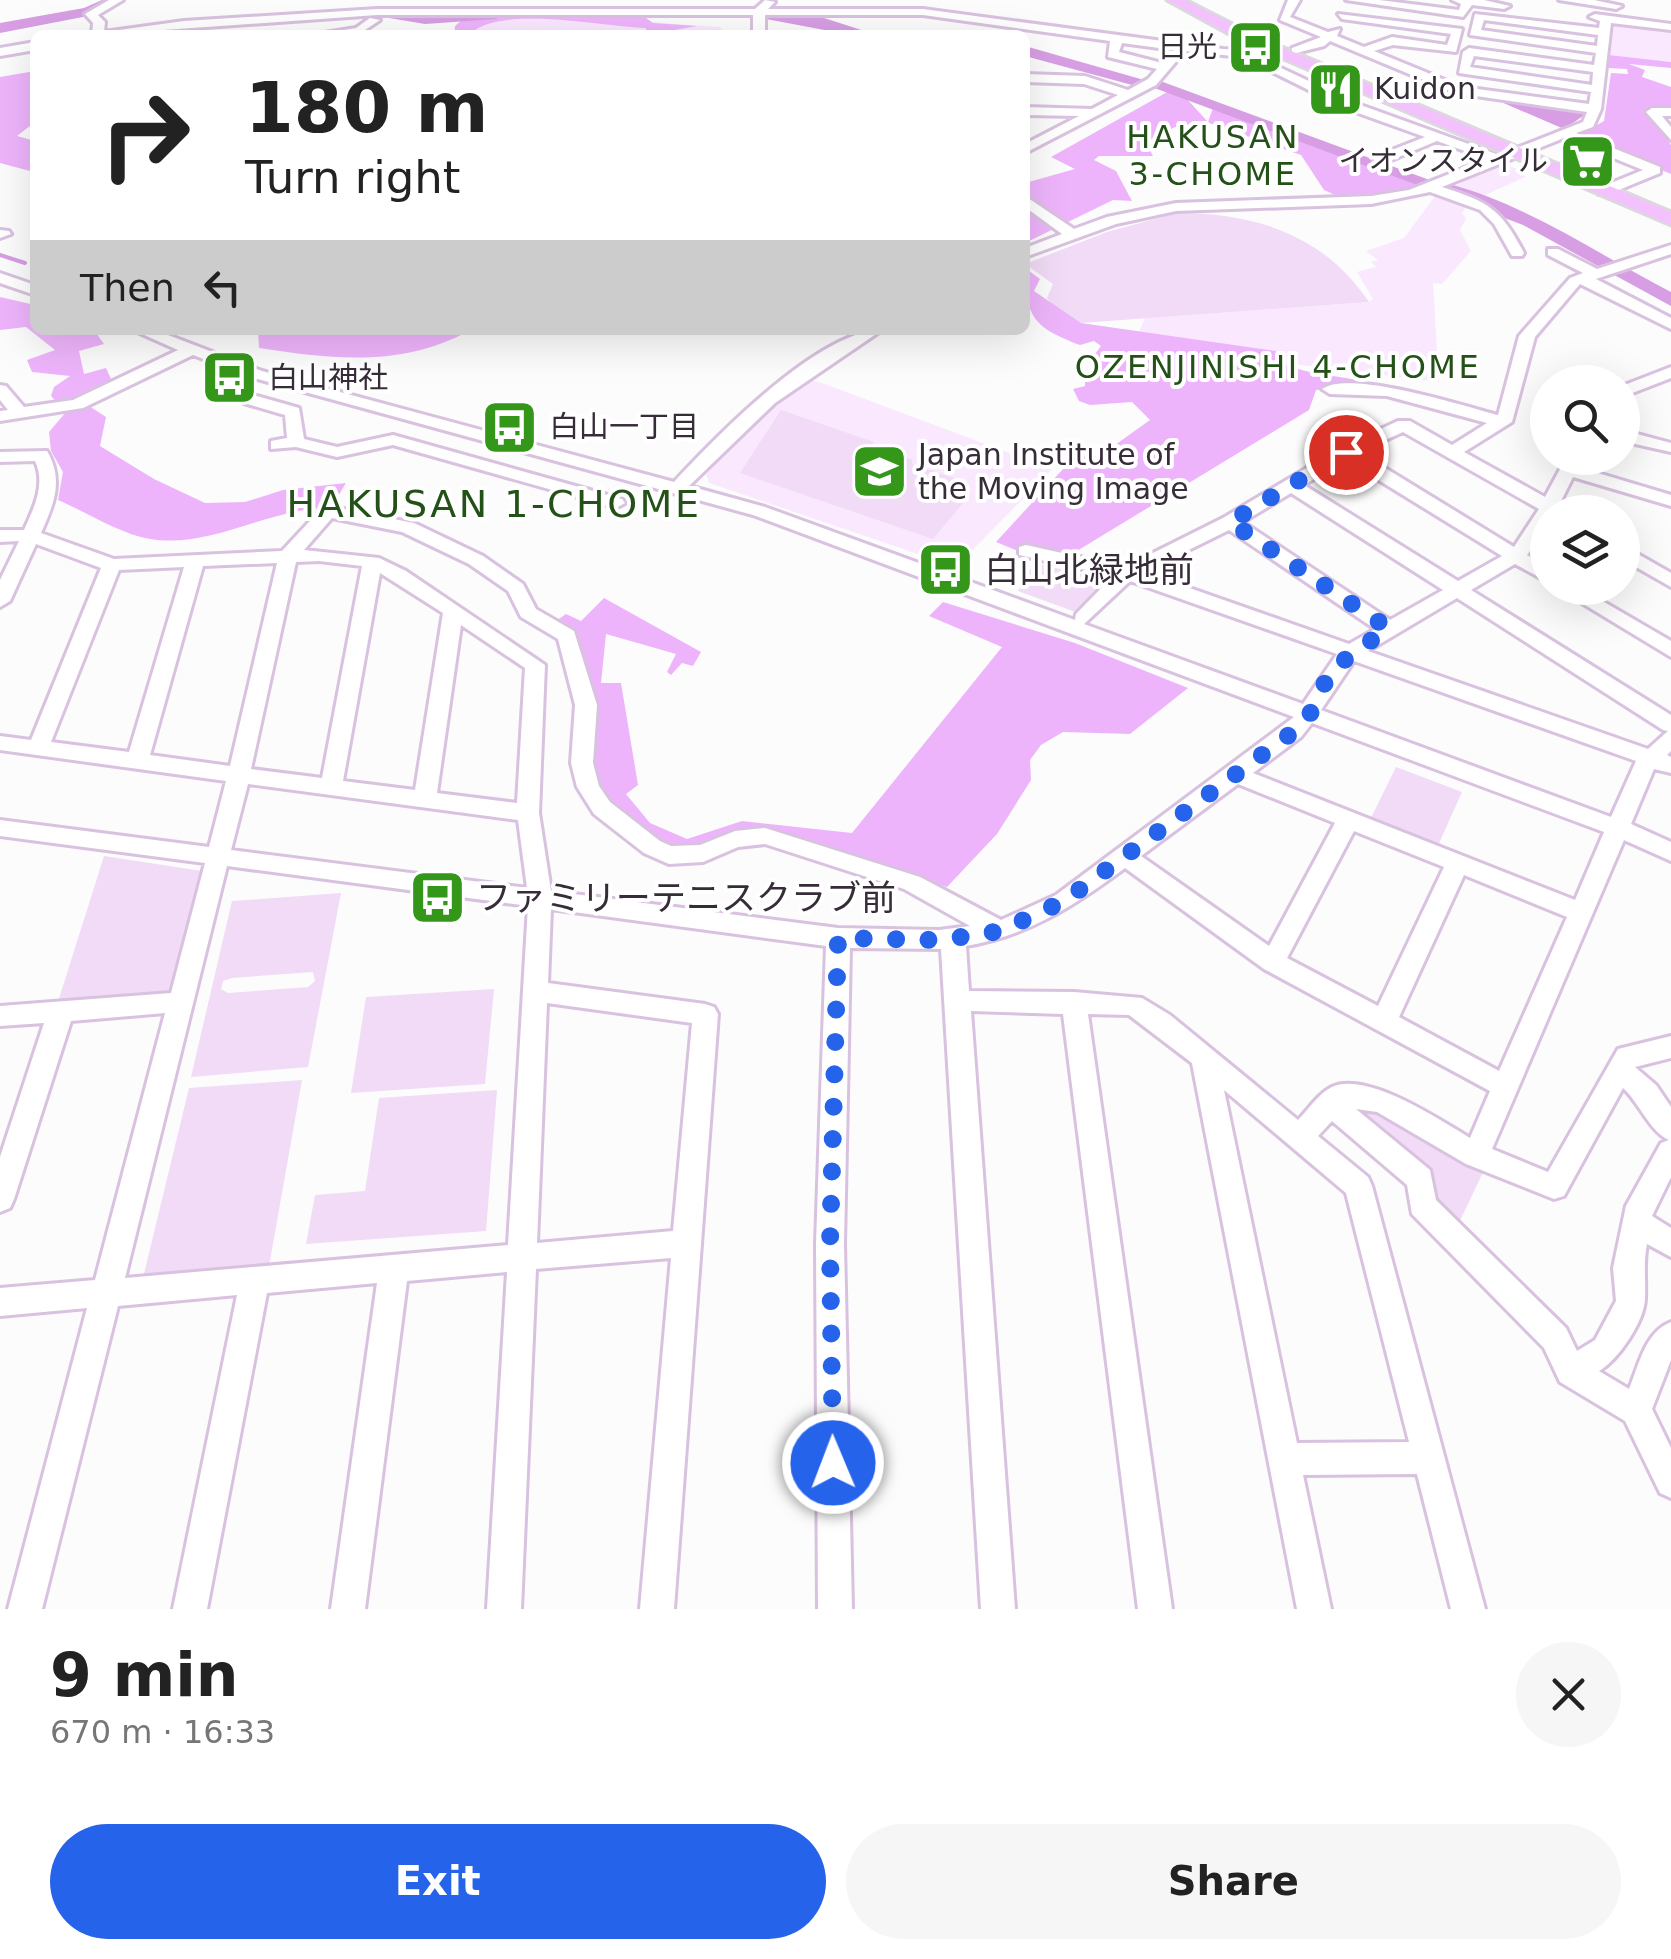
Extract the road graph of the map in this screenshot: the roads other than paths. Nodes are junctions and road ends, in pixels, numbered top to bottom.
1 (117, 0) edge
2 (378, 0) edge
3 (772, 0) edge
4 (832, 0) edge
5 (1174, 0) edge
6 (1294, 0) edge
7 (1350, 0) edge
8 (1458, 0) edge
9 (1565, 0) edge
10 (1467, 1) edge
11 (494, 5) edge
12 (455, 6) edge
13 (655, 10) edge
14 (759, 11) junction
15 (368, 12) junction
16 (879, 12) junction
17 (1671, 13) edge
18 (1606, 14) edge
19 (1342, 16) junction
20 (273, 17) junction
21 (736, 27) dead end
22 (1671, 27) edge
23 (98, 30) edge
24 (141, 30) edge
25 (235, 30) edge
26 (360, 30) edge
27 (759, 30) edge
28 (1118, 36) junction
29 (1331, 37) junction
30 (30, 47) edge
31 (1183, 47) junction
32 (1602, 50) junction
33 (1296, 51) dead end
34 (1362, 51) junction
35 (0, 52) edge
36 (1244, 55) junction
37 (1266, 55) dead end
38 (1166, 68) junction
39 (1600, 69) junction
40 (1030, 78) edge
41 (1060, 78) junction
42 (1597, 89) junction
43 (1131, 94) junction
44 (1595, 109) junction
45 (1069, 111) junction
46 (1030, 112) edge
47 (1090, 112) junction
48 (1671, 112) edge
49 (1400, 122) junction
50 (1566, 134) junction
51 (1376, 136) dead end
52 (1438, 136) junction
53 (1671, 136) edge
54 (1030, 146) edge
55 (1507, 156) junction
56 (1379, 160) dead end
57 (1432, 188) junction
58 (1604, 191) junction
59 (1030, 204) edge
60 (1671, 220) edge
61 (1072, 235) junction
62 (1510, 249) dead end
63 (1671, 249) edge
64 (1030, 251) edge
65 (1552, 252) dead end
66 (1589, 276) junction
67 (0, 278) edge
68 (30, 288) edge
69 (1671, 324) edge
70 (154, 335) edge
71 (865, 335) edge
72 (188, 351) junction
73 (1671, 372) edge
74 (282, 381) junction
75 (1640, 385) edge
76 (1330, 389) dead end
77 (0, 390) edge
78 (20, 414) junction
79 (0, 416) edge
80 (1501, 421) junction
81 (1640, 440) edge
82 (1670, 447) edge
83 (1346, 452) junction
84 (1452, 452) junction
85 (0, 457) edge
86 (1600, 475) edge
87 (1293, 486) junction
88 (678, 487) junction
89 (1530, 496) edge
90 (1671, 502) edge
91 (616, 503) dead end
92 (1230, 522) junction
93 (30, 535) junction
94 (0, 536) edge
95 (1530, 539) edge
96 (1026, 551) dead end
97 (288, 556) junction
98 (1516, 556) junction
99 (1671, 558) edge
100 (194, 562) junction
101 (372, 562) junction
102 (1640, 562) edge
103 (1643, 564) junction
104 (112, 565) junction
105 (1530, 565) edge
106 (1126, 573) junction
107 (1671, 580) edge
108 (1458, 592) junction
109 (0, 601) edge
110 (1596, 605) edge
111 (453, 614) junction
112 (1083, 618) dead end
113 (1388, 628) junction
114 (1671, 650) edge
115 (1352, 651) junction
116 (1309, 716) junction
117 (1671, 725) edge
118 (1671, 738) edge
119 (0, 743) edge
120 (38, 748) junction
121 (138, 760) junction
122 (1661, 762) edge
123 (1234, 774) junction
124 (239, 776) junction
125 (331, 787) junction
126 (425, 799) junction
127 (528, 813) junction
128 (1348, 820) junction
129 (0, 828) edge
130 (1620, 829) junction
131 (1671, 852) edge
132 (218, 856) junction
133 (1126, 857) junction
134 (1457, 864) junction
135 (540, 898) junction
136 (1583, 913) junction
137 (1000, 931) junction
138 (838, 938) junction
139 (953, 939) junction
140 (1272, 962) junction
141 (535, 991) junction
142 (960, 1001) junction
143 (181, 1002) junction
144 (1074, 1002) junction
145 (61, 1011) junction
146 (0, 1016) edge
147 (1384, 1021) junction
148 (1671, 1047) edge
149 (1205, 1062) junction
150 (1619, 1069) junction
151 (1506, 1087) junction
152 (1330, 1104) junction
153 (1671, 1129) edge
154 (1300, 1137) junction
155 (1671, 1151) edge
156 (1476, 1155) junction
157 (0, 1198) edge
158 (1638, 1222) junction
159 (688, 1243) junction
160 (1671, 1244) edge
161 (522, 1258) junction
162 (394, 1268) junction
163 (255, 1280) junction
164 (106, 1293) junction
165 (0, 1302) edge
166 (1671, 1336) edge
167 (1571, 1370) junction
168 (1636, 1410) junction
169 (1427, 1458) junction
170 (1284, 1459) junction
171 (1671, 1482) edge
172 (25, 1609) edge
173 (190, 1609) edge
174 (348, 1609) edge
175 (504, 1609) edge
176 (657, 1609) edge
177 (835, 1609) edge
178 (998, 1609) edge
179 (1154, 1609) edge
180 (1314, 1609) edge
181 (1468, 1609) edge

1 - 23 street
2 - 15 street
3 - 14 street
4 - 16 street
5 - 55 main road
6 - 29 street
7 - 10 street
7 - 19 street
8 - 10 street
9 - 18 street
10 - 18 street
11 - 12 street
11 - 13 street
12 - 15 street
13 - 14 street
13 - 21 street
14 - 16 street
14 - 27 street
15 - 20 street
16 - 28 street
17 - 18 street
18 - 22 street
18 - 32 street
18 - 32 street
19 - 29 street
19 - 34 street
20 - 24 street
20 - 25 street
20 - 26 street
28 - 31 street
28 - 38 street
29 - 33 street
29 - 34 street
30 - 35 street
31 - 36 street
31 - 38 street
32 - 39 street
34 - 44 street
36 - 37 street
36 - 49 street
38 - 43 street
39 - 42 street
39 - 42 street
40 - 41 street
41 - 43 street
41 - 45 street
42 - 44 street
43 - 47 street
44 - 50 street
45 - 46 street
45 - 47 street
47 - 54 street
48 - 53 street
49 - 51 street
49 - 52 street
50 - 55 street
50 - 58 street
52 - 55 street
52 - 56 street
55 - 57 street
55 - 58 main road
57 - 61 street
57 - 62 street
58 - 60 main road
59 - 61 street
61 - 64 street
63 - 66 street
65 - 66 street
66 - 69 street
66 - 80 street
67 - 68 street
70 - 72 street
71 - 88 street
72 - 74 street
72 - 78 street
73 - 75 street
74 - 88 street
74 - 91 street
76 - 80 street
77 - 78 street
78 - 79 street
80 - 84 street
81 - 82 street
83 - 84 street
83 - 87 street
83 - 98 street
84 - 89 street
85 - 93 street
86 - 90 street
87 - 92 street
87 - 108 street
88 - 116 street
92 - 106 street
92 - 113 street
93 - 94 street
93 - 104 street
93 - 109 street
95 - 98 street
96 - 106 street
97 - 100 street
97 - 101 street
97 - 124 street
97 - 137 street
98 - 105 street
98 - 108 street
99 - 103 street
100 - 104 street
100 - 121 street
101 - 111 street
101 - 125 street
102 - 103 street
103 - 107 street
104 - 120 street
106 - 112 street
106 - 115 street
108 - 113 street
108 - 117 street
110 - 114 street
111 - 126 street
111 - 127 street
113 - 115 street
115 - 116 street
115 - 122 street
116 - 123 street
116 - 130 street
118 - 122 street
119 - 120 street
120 - 121 street
121 - 124 street
122 - 130 street
123 - 128 street
123 - 133 street
124 - 125 street
124 - 132 street
125 - 126 street
126 - 127 street
127 - 135 street
128 - 134 street
128 - 140 street
129 - 132 street
130 - 131 street
130 - 136 street
132 - 135 street
132 - 143 street
133 - 137 street
133 - 140 street
134 - 136 street
134 - 147 street
135 - 138 street
135 - 141 street
136 - 151 street
137 - 139 street
138 - 139 street
138 - 177 street
139 - 142 street
140 - 147 street
141 - 159 street
141 - 161 street
142 - 144 street
142 - 178 street
143 - 145 street
143 - 164 street
144 - 149 street
144 - 179 street
145 - 146 street
145 - 157 street
147 - 151 street
148 - 150 street
149 - 154 street
149 - 170 street
150 - 153 street
150 - 156 street
151 - 156 street
152 - 154 street
152 - 156 street
152 - 167 street
154 - 169 street
155 - 158 street
158 - 160 street
158 - 167 street
159 - 161 street
159 - 176 street
161 - 162 street
161 - 175 street
162 - 163 street
162 - 174 street
163 - 164 street
163 - 173 street
164 - 165 street
164 - 172 street
166 - 168 street
167 - 168 street
168 - 171 street
169 - 170 street
169 - 181 street
170 - 180 street

